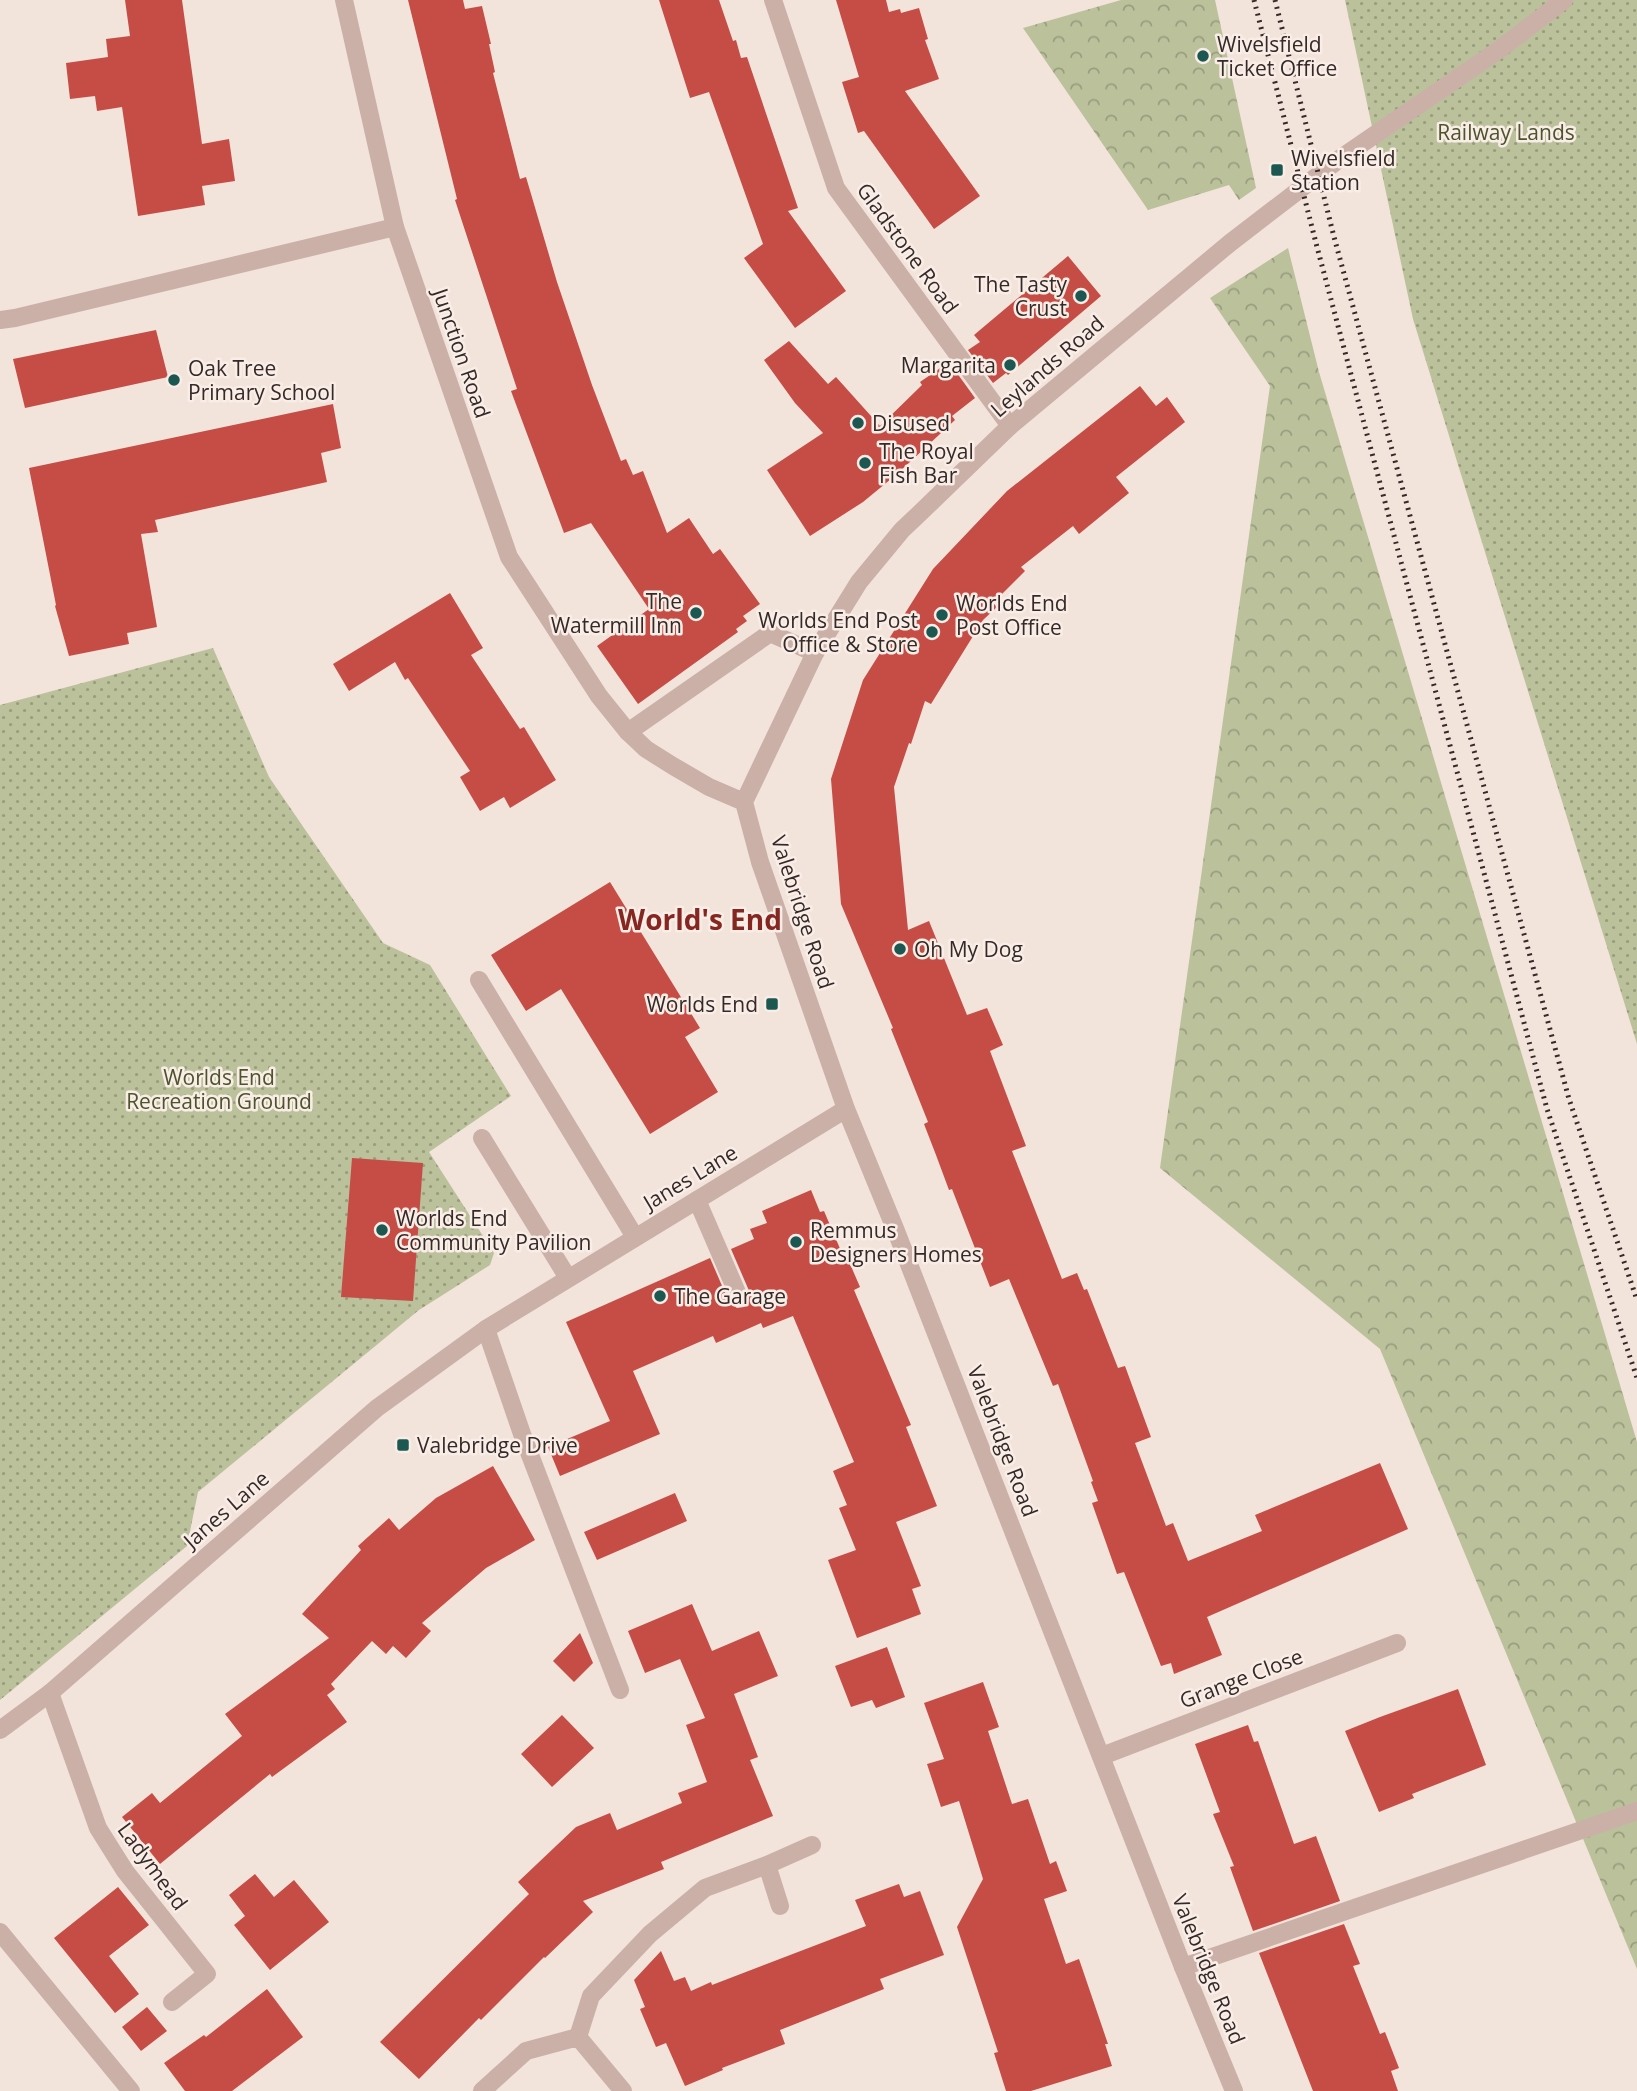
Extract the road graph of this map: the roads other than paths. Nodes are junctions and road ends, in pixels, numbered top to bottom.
1 (344, 0) edge
2 (773, 0) edge
3 (1564, 0) edge
4 (395, 227) junction
5 (0, 320) edge
6 (1010, 426) junction
7 (815, 653) junction
8 (628, 732) junction
9 (744, 802) junction
10 (479, 980) dead end
11 (846, 1109) junction
12 (482, 1138) dead end
13 (697, 1200) junction
14 (635, 1237) junction
15 (568, 1278) junction
16 (739, 1297) dead end
17 (486, 1329) junction
18 (1397, 1643) dead end
19 (620, 1690) dead end
20 (50, 1693) junction
21 (0, 1730) edge
22 (1102, 1756) junction
23 (1637, 1811) edge
24 (812, 1845) dead end
25 (767, 1865) junction
26 (780, 1906) dead end
27 (0, 1932) edge
28 (1183, 1967) junction
29 (172, 2002) dead end
30 (578, 2037) junction
31 (131, 2091) edge
32 (482, 2091) edge
33 (623, 2091) edge
34 (1234, 2091) edge

1 - 4 street, Junction Road
2 - 6 street, Gladstone Road
3 - 6 street, Leylands Road
4 - 5 street
4 - 8 street, Junction Road
6 - 7 street, Leylands Road
7 - 8 street
7 - 9 street, Leylands Road
8 - 9 street
9 - 11 street, Valebridge Road
10 - 14 street
11 - 13 street, Janes Lane
11 - 22 street, Valebridge Road
12 - 15 street
13 - 14 street, Janes Lane
13 - 16 street
14 - 15 street, Janes Lane
15 - 17 street, Janes Lane
17 - 19 street
17 - 20 street, Janes Lane
18 - 22 street, Grange Close
20 - 21 street, Janes Lane
20 - 29 street, Ladymead
22 - 28 street, Valebridge Road
23 - 28 street
24 - 25 street
25 - 26 street
25 - 30 street
27 - 31 street
28 - 34 street, Valebridge Road
30 - 32 street
30 - 33 street

